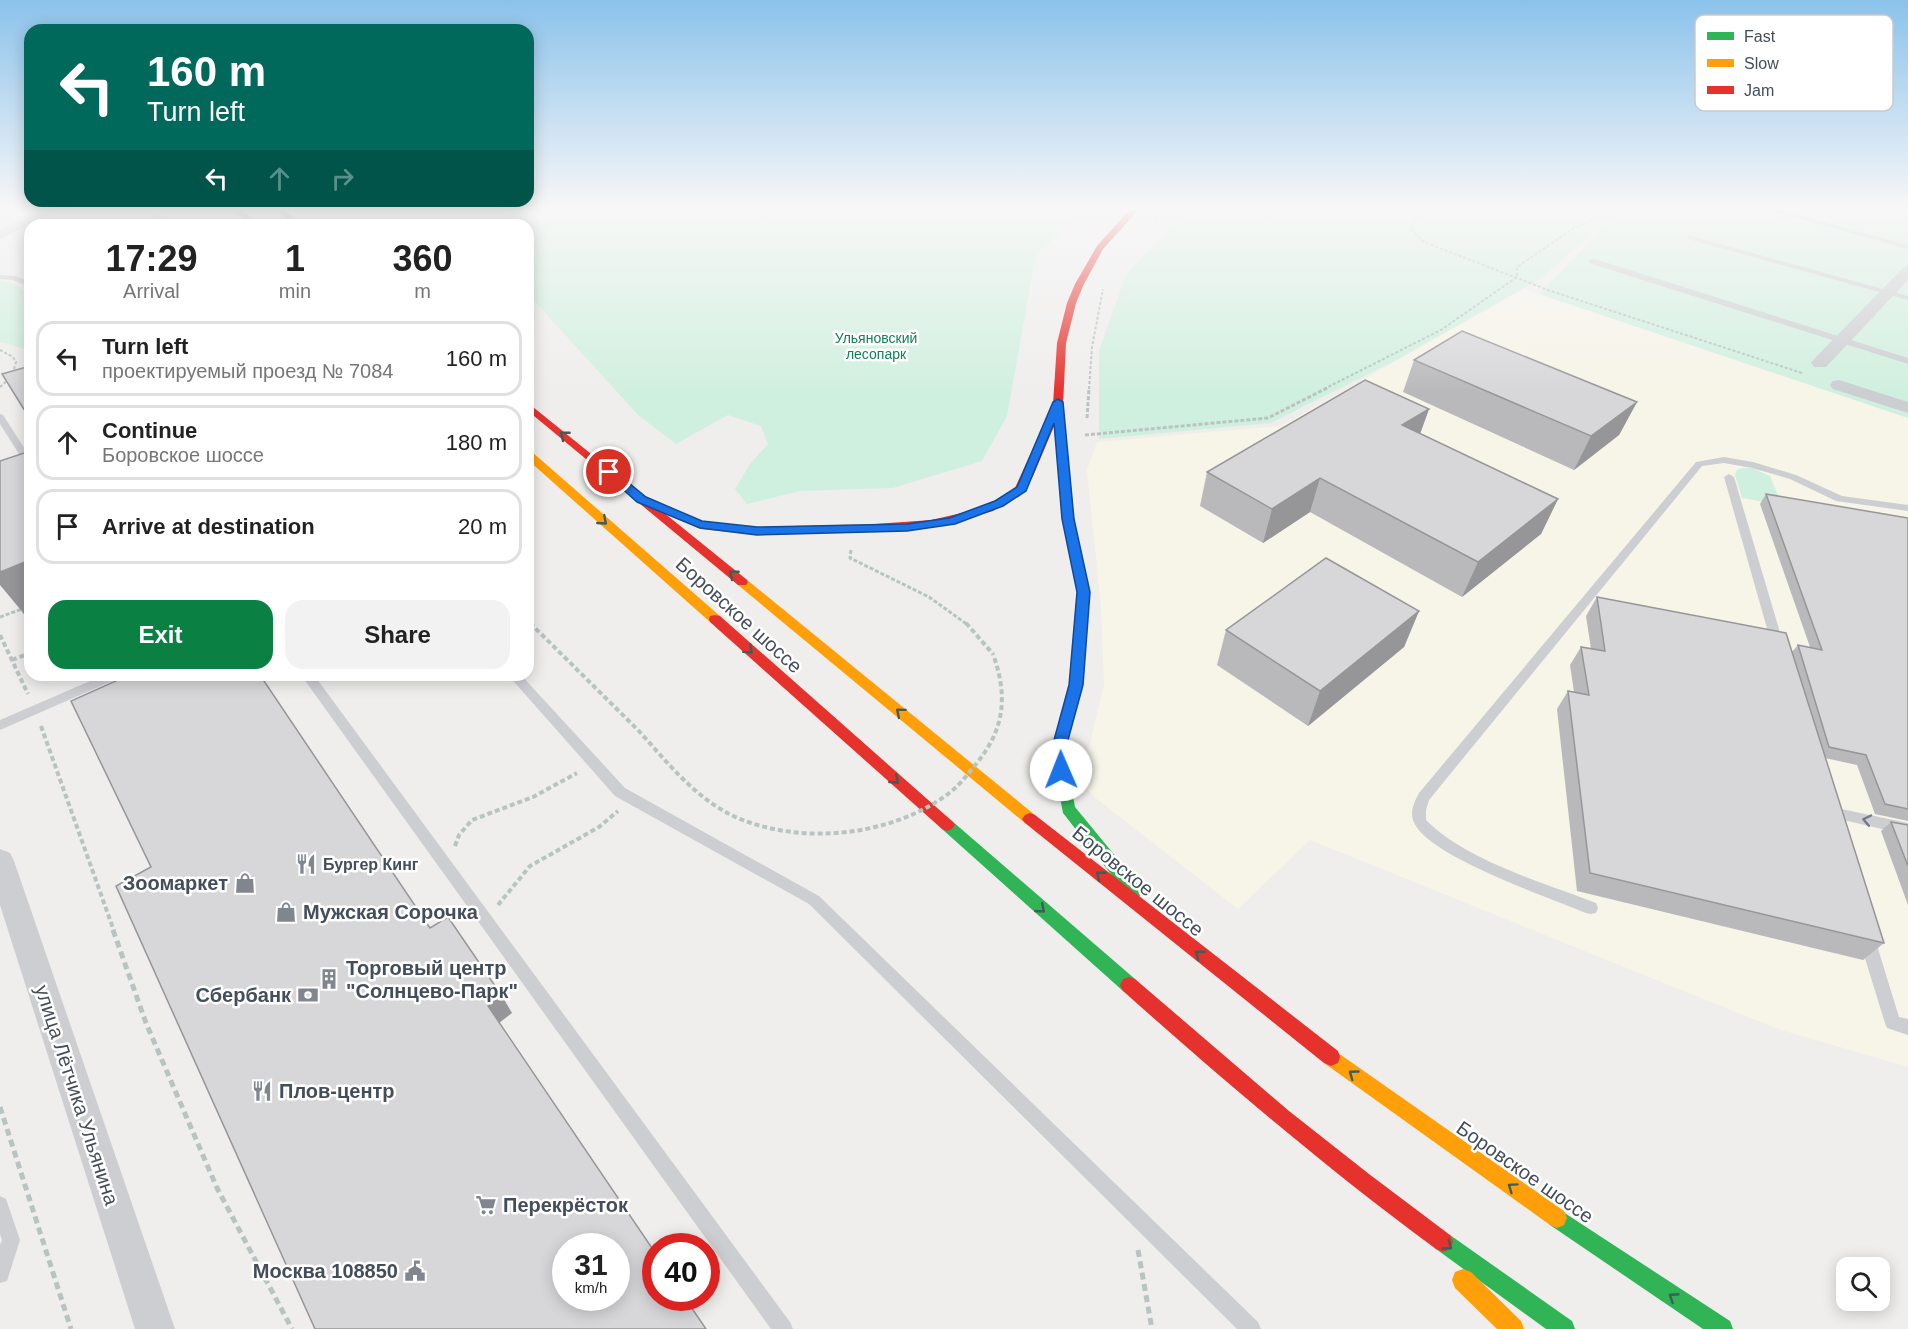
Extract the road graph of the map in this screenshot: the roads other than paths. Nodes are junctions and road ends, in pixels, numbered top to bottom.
1 (1088, 269) edge
2 (1617, 269) edge
3 (1805, 269) edge
4 (1908, 271) edge
5 (0, 277) edge
6 (24, 283) edge
7 (1887, 292) junction
8 (1908, 298) edge
9 (1842, 340) junction
10 (1908, 361) edge
11 (1820, 363) dead end
12 (1839, 385) road end
13 (1058, 402) junction
14 (1908, 408) edge
15 (534, 411) edge
16 (0, 417) edge
17 (24, 455) edge
18 (534, 459) edge
19 (24, 465) edge
20 (16, 468) edge
21 (1729, 477) dead end
22 (642, 499) junction
23 (1908, 508) edge
24 (1782, 658) edge
25 (102, 681) edge
26 (311, 681) edge
27 (519, 681) edge
28 (0, 725) edge
29 (1827, 812) edge
30 (1908, 829) edge
31 (0, 861) edge
32 (1591, 908) dead end
33 (1862, 924) edge
34 (1162, 925) junction
35 (1908, 1027) edge
36 (1367, 1187) junction
37 (0, 1205) edge
38 (1432, 1251) dead end
39 (1449, 1267) dead end
40 (0, 1274) edge
41 (154, 1329) edge
42 (783, 1329) edge
43 (1251, 1329) edge
44 (1513, 1329) edge
45 (1564, 1329) edge
46 (1722, 1329) edge

1 - 13 main road
2 - 9 lane
3 - 7 lane
4 - 7 street
5 - 6 lane
7 - 8 lane
7 - 9 street
9 - 10 lane
9 - 11 street
12 - 14 street
13 - 22 main road
13 - 34 main road
22 -> 15 main road, Боровское шоссе
16 - 17 lane
18 -> 36 main road, Боровское шоссе
19 - 20 lane
21 - 24 lane
34 -> 22 main road, Боровское шоссе
23 - 32 lane
25 - 28 lane
26 - 42 lane
27 - 43 lane
30 -> 29 lane
31 - 41 street, улица Лётчика Ульянина
33 - 35 lane
46 -> 34 main road, Боровское шоссе
36 - 38 main road
36 -> 45 main road, Боровское шоссе
37 - 40 lane
39 - 44 main road

